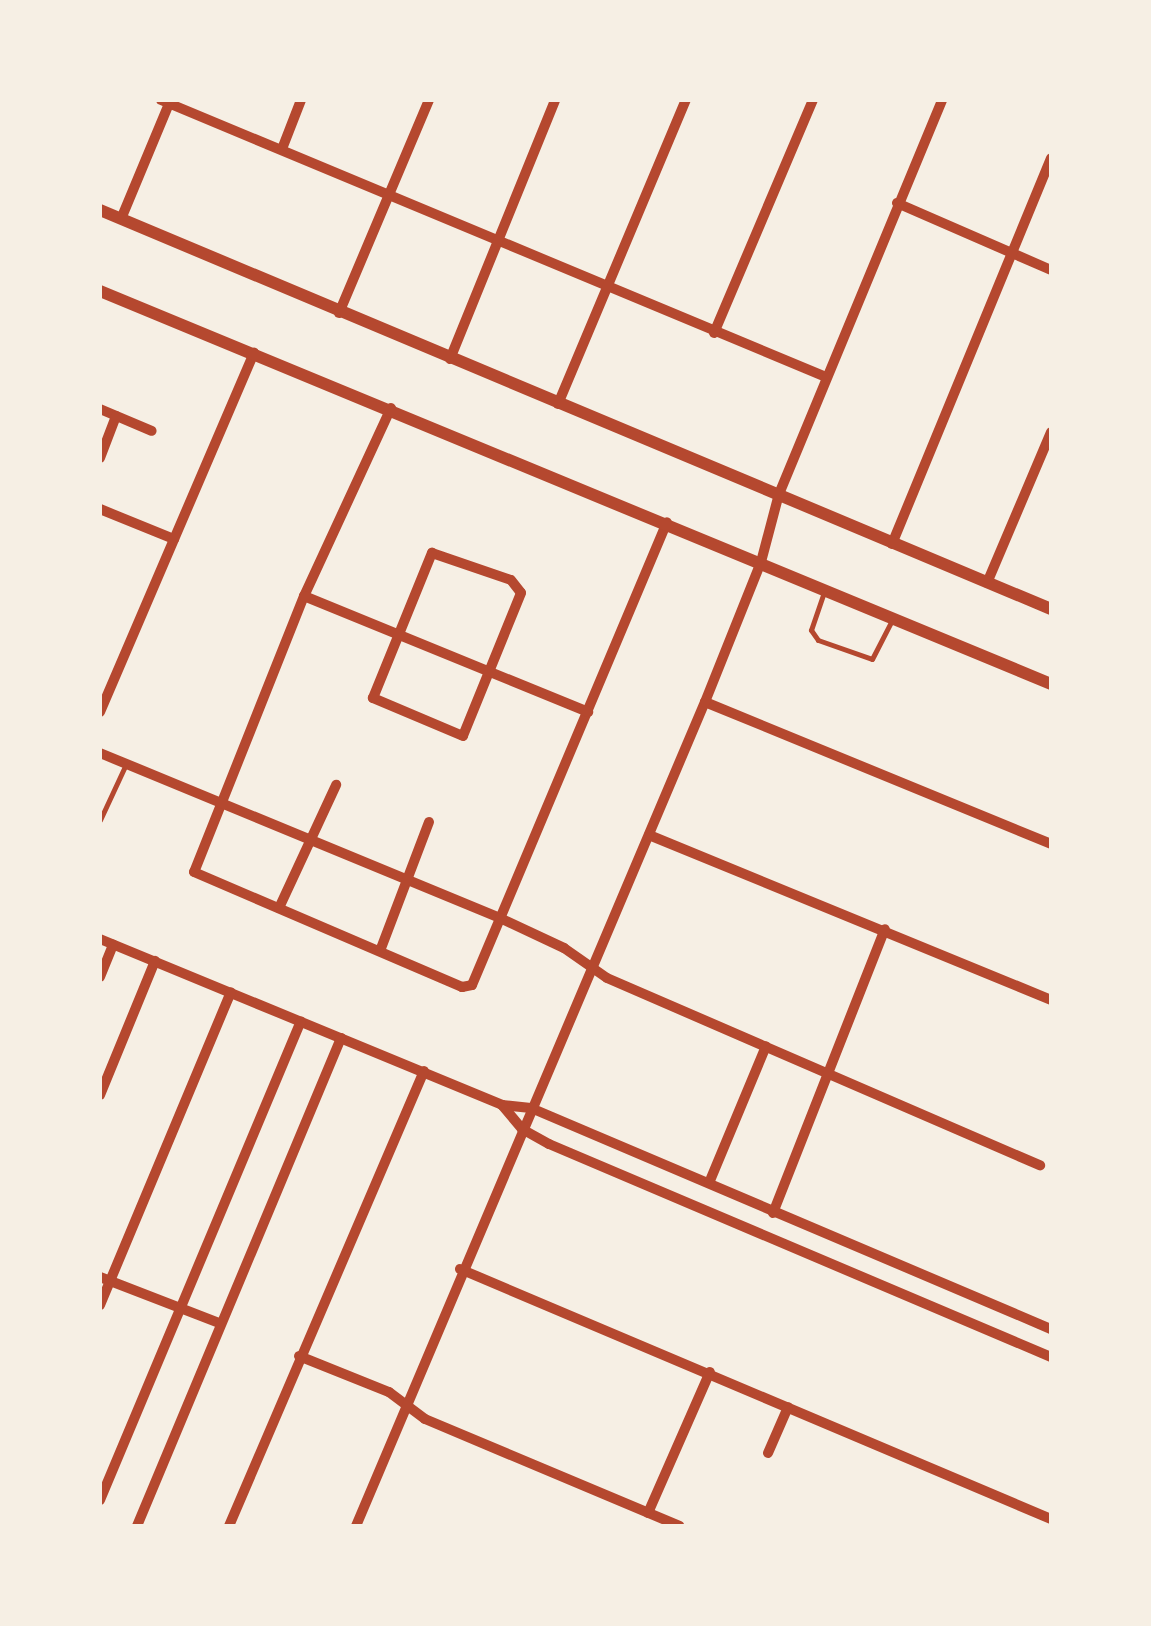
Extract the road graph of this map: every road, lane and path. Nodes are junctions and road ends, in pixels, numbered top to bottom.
1 (302, 100) edge
2 (430, 100) edge
3 (555, 100) edge
4 (686, 100) edge
5 (813, 100) edge
6 (942, 100) edge
7 (166, 101) edge
8 (282, 149) junction
9 (1051, 158) edge
10 (391, 195) junction
11 (897, 204) junction
12 (100, 210) edge
13 (121, 219) junction
14 (498, 242) junction
15 (1011, 252) junction
16 (1051, 270) edge
17 (606, 288) junction
18 (100, 291) edge
19 (339, 313) junction
20 (714, 333) junction
21 (254, 353) junction
22 (450, 359) junction
23 (826, 377) junction
24 (558, 404) junction
25 (391, 407) junction
26 (100, 409) edge
27 (116, 416) junction
28 (152, 431) dead end
29 (1051, 432) edge
30 (100, 458) edge
31 (778, 494) junction
32 (100, 509) edge
33 (667, 522) junction
34 (174, 539) junction
35 (892, 544) junction
36 (761, 562) junction
37 (986, 583) junction
38 (824, 589) junction
39 (304, 596) junction
40 (1051, 609) edge
41 (893, 617) junction
42 (396, 632) junction
43 (493, 674) junction
44 (1051, 684) edge
45 (706, 702) junction
46 (100, 712) edge
47 (588, 712) junction
48 (100, 753) edge
49 (126, 764) junction
50 (336, 785) dead end
51 (222, 805) junction
52 (100, 820) edge
53 (429, 822) dead end
54 (649, 836) junction
55 (309, 841) junction
56 (1051, 844) edge
57 (405, 880) junction
58 (278, 908) junction
59 (500, 918) junction
60 (884, 929) junction
61 (100, 938) edge
62 (113, 944) junction
63 (380, 951) junction
64 (154, 961) junction
65 (592, 966) junction
66 (100, 977) edge
67 (230, 992) junction
68 (1051, 1000) edge
69 (301, 1021) junction
70 (341, 1038) junction
71 (766, 1046) junction
72 (424, 1072) junction
73 (826, 1073) junction
74 (100, 1095) edge
75 (502, 1105) junction
76 (531, 1108) junction
77 (522, 1130) junction
78 (1040, 1165) dead end
79 (708, 1184) junction
80 (773, 1212) junction
81 (460, 1269) junction
82 (105, 1279) edge
83 (100, 1305) edge
84 (179, 1306) junction
85 (219, 1323) junction
86 (1051, 1329) edge
87 (300, 1356) junction
88 (1051, 1357) edge
89 (710, 1372) junction
90 (406, 1404) junction
91 (788, 1407) junction
92 (768, 1453) dead end
93 (100, 1500) edge
94 (648, 1513) junction
95 (1051, 1519) edge
96 (137, 1526) edge
97 (230, 1526) edge
98 (356, 1526) edge
99 (679, 1526) edge

1 - 8 street
2 - 10 street
3 - 14 street
4 - 17 street
5 - 20 street
6 - 11 street
7 - 8 street
7 - 13 street
8 - 10 street
9 - 15 street
10 - 14 street
10 - 19 street
11 - 15 street
11 - 23 street
12 - 13 street
13 - 19 street
14 - 17 street
14 - 22 street
15 - 16 street
15 - 35 street
17 - 20 street
17 - 24 street
18 - 21 street
19 - 22 street
20 - 23 street
21 - 25 street
21 - 34 street
22 - 24 street
23 - 31 street
24 - 31 street
25 - 33 street
25 - 39 street
26 - 27 street
27 - 28 street
27 - 30 street
29 - 37 street
31 - 35 street
31 - 36 street
32 - 34 street
33 - 36 street
33 - 47 street
34 - 46 street
35 - 37 street
36 - 38 street
36 - 45 street
37 - 40 street
38 - 41 street
38 - 41 lane
39 - 42 street
39 - 51 street
41 - 44 street
42 - 43 street
42 - 43 street
42 - 43 street
43 - 47 street
45 - 54 street
45 - 56 street
47 - 59 street
48 - 49 street
49 - 51 street
49 - 52 lane
50 - 55 street
51 - 55 street
51 - 58 street
53 - 57 street
54 - 60 street
54 - 65 street
55 - 57 street
55 - 58 street
57 - 59 street
57 - 63 street
58 - 63 street
59 - 63 street
59 - 65 street
60 - 68 street
60 - 73 street
61 - 62 street
62 - 64 street
62 - 66 street
64 - 67 street
64 - 74 street
65 - 71 street
65 - 76 street
67 - 69 street
67 - 82 street
69 - 70 street
69 - 84 street
70 - 72 street
70 - 85 street
71 - 73 street
71 - 79 street
72 - 75 street
72 - 87 street
73 - 78 street
73 - 80 street
75 - 76 street
75 - 77 street
76 - 77 street
76 - 79 street
77 - 81 street
77 - 88 street
79 - 80 street
80 - 86 street
81 - 89 street
81 - 90 street
82 - 83 street
82 - 84 street
84 - 85 street
84 - 93 street
85 - 96 street
87 - 90 street
87 - 97 street
89 - 91 street
89 - 94 street
90 - 94 street
90 - 98 street
91 - 92 street
91 - 95 street
94 - 99 street

